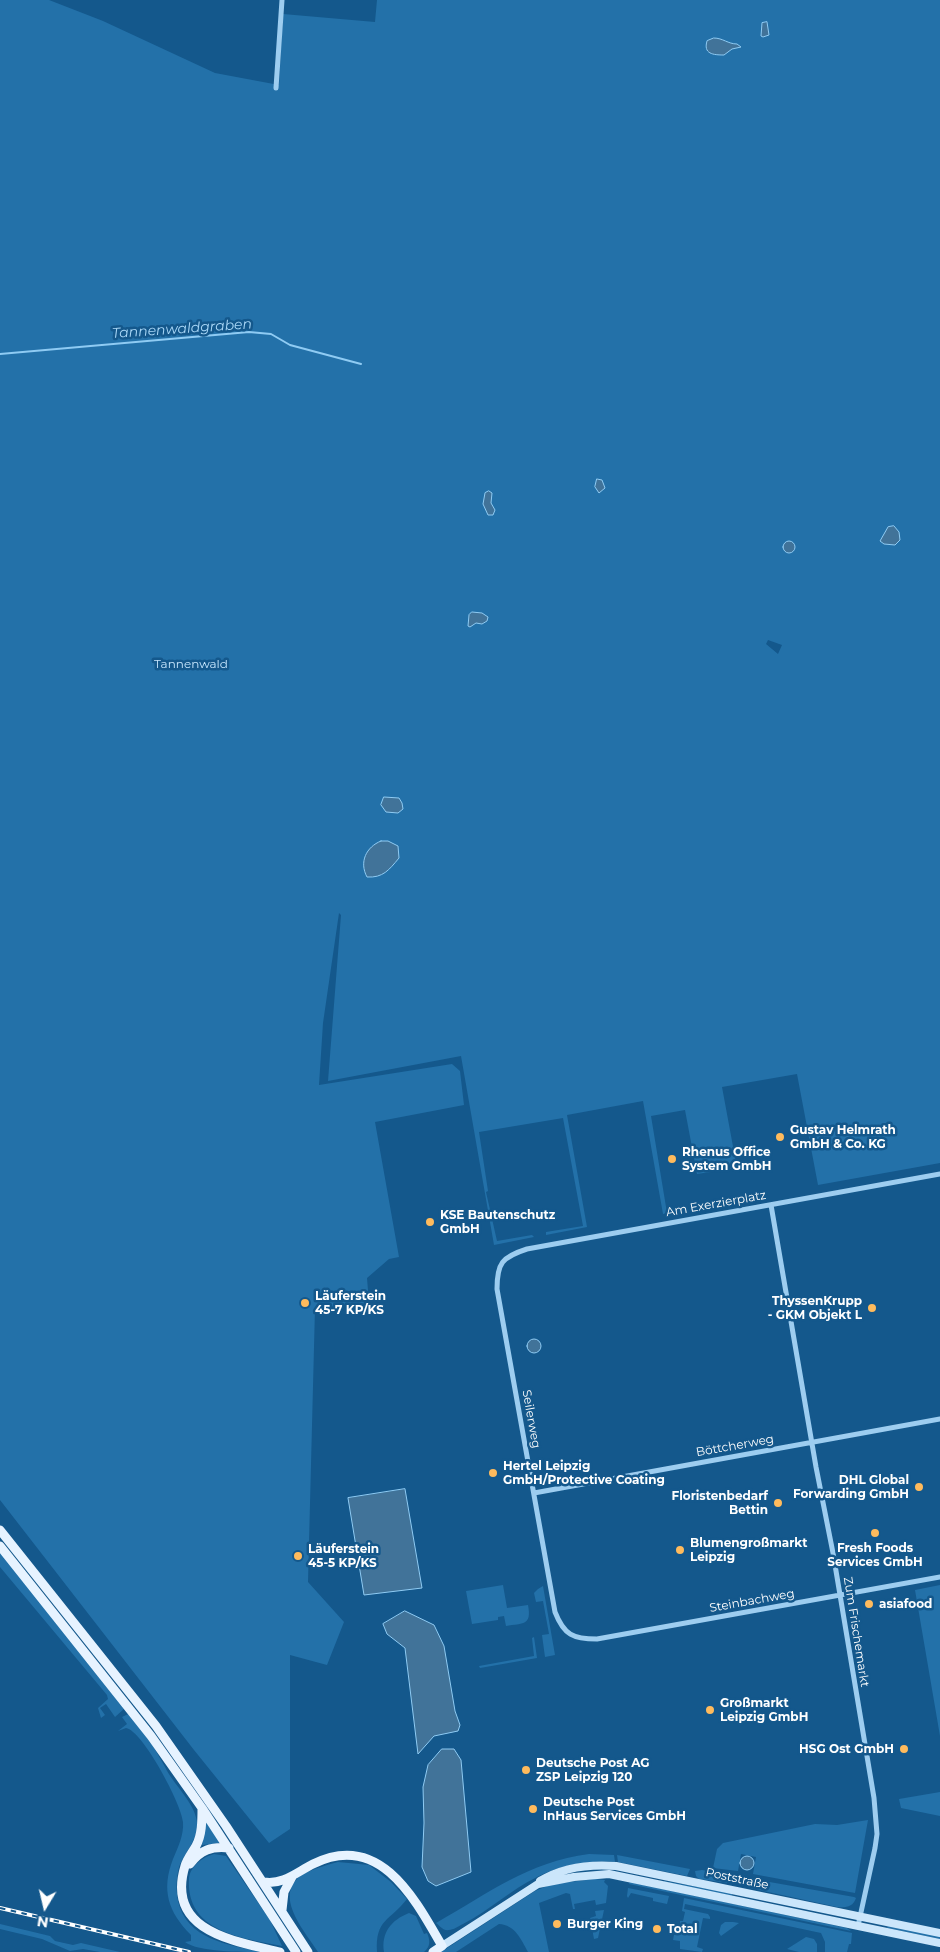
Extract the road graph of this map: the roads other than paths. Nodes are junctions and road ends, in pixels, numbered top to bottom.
1 (282, 0) edge
2 (276, 88) dead end
3 (940, 1174) edge
4 (770, 1205) junction
5 (500, 1263) joint
6 (940, 1419) edge
7 (812, 1442) junction
8 (534, 1493) junction
9 (0, 1530) edge
10 (0, 1546) edge
11 (940, 1577) edge
12 (840, 1595) junction
13 (568, 1635) joint
14 (202, 1808) junction
15 (229, 1848) junction
16 (184, 1872) junction
17 (292, 1876) junction
18 (264, 1882) junction
19 (532, 1887) junction
20 (282, 1910) junction
21 (860, 1916) junction
22 (858, 1926) junction
23 (940, 1932) edge
24 (940, 1943) edge
25 (442, 1946) junction
26 (306, 1949) edge
27 (280, 1952) edge
28 (296, 1952) edge
29 (433, 1952) edge

1 - 2 street
3 - 4 street, Am Exerzierplatz
4 - 5 street, Am Exerzierplatz
4 - 7 street, Zum Frischemarkt
5 - 8 street, Seilerweg
6 - 7 street, Böttcherweg
7 - 8 street, Böttcherweg
7 - 12 street, Zum Frischemarkt
8 - 13 street, Seilerweg
9 - 18 main road
10 - 14 main road
11 - 12 street, Steinbachweg
12 - 13 street, Steinbachweg
12 - 21 street, Zum Frischemarkt
14 - 15 main road
14 - 16 main road
15 - 16 main road
15 - 28 main road
16 - 27 main road
17 - 18 main road
17 - 20 main road
17 - 25 main road
18 - 20 main road
19 - 21 street, Poststraße
19 - 22 street, Poststraße
19 - 25 street, Poststraße
20 - 26 main road
21 - 22 street, Zum Frischemarkt
21 - 23 street, Poststraße
22 - 24 street, Poststraße
25 - 29 main road

